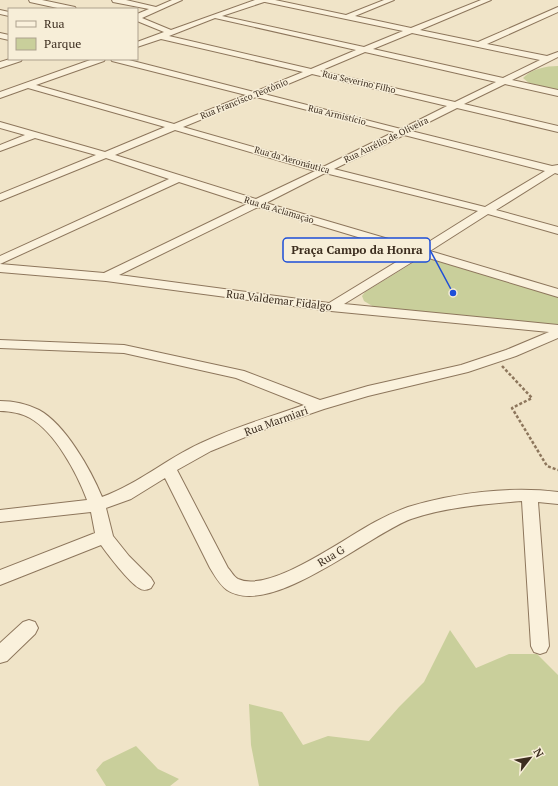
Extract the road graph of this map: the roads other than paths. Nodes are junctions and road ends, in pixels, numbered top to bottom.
1 (33, 0) edge
2 (116, 0) edge
3 (178, 0) edge
4 (263, 0) edge
5 (390, 0) edge
6 (487, 0) edge
7 (68, 8) edge
8 (558, 8) edge
9 (157, 9) junction
10 (214, 16) junction
11 (347, 17) junction
12 (138, 18) edge
13 (138, 18) edge
14 (411, 30) junction
15 (170, 32) junction
16 (160, 36) junction
17 (480, 44) junction
18 (138, 45) edge
19 (363, 50) junction
20 (558, 54) edge
21 (15, 60) edge
22 (98, 60) edge
23 (119, 60) edge
24 (550, 61) edge
25 (0, 65) edge
26 (313, 71) junction
27 (503, 81) junction
28 (27, 85) junction
29 (558, 93) edge
30 (256, 94) junction
31 (0, 95) edge
32 (456, 105) junction
33 (0, 125) edge
34 (174, 127) junction
35 (558, 129) edge
36 (404, 132) junction
37 (34, 135) junction
38 (0, 148) edge
39 (106, 155) junction
40 (556, 169) edge
41 (324, 170) junction
42 (179, 178) junction
43 (0, 198) edge
44 (256, 203) junction
45 (485, 210) junction
46 (558, 231) edge
47 (418, 252) junction
48 (0, 260) edge
49 (0, 268) edge
50 (106, 277) junction
51 (558, 293) edge
52 (331, 307) junction
53 (558, 329) edge
54 (558, 333) edge
55 (0, 344) edge
56 (319, 405) junction
57 (0, 406) edge
58 (168, 468) junction
59 (530, 495) junction
60 (558, 498) edge
61 (97, 505) junction
62 (0, 516) edge
63 (105, 536) junction
64 (0, 578) edge
65 (145, 584) dead end
66 (29, 628) dead end
67 (540, 646) dead end
68 (0, 655) edge

1 - 7 street
2 - 9 street
3 - 9 street
4 - 10 street
4 - 11 street
5 - 11 street
6 - 14 street, Rua Francisco Teotônio
8 - 17 street
9 - 12 street
10 - 15 street
10 - 19 street
11 - 14 street
13 - 15 street
14 - 17 street
14 - 19 street, Rua Francisco Teotônio
15 - 16 street
16 - 18 street
16 - 26 street, Rua Severino Filho
17 - 24 street
19 - 26 street, Rua Francisco Teotônio
19 - 27 street
20 - 24 street, Rua Aurélio de Oliveira
21 - 25 street
22 - 28 street
23 - 30 street, Rua Armistício
24 - 27 street, Rua Aurélio de Oliveira
26 - 30 street, Rua Francisco Teotônio
26 - 32 street, Rua Severino Filho
27 - 29 street
27 - 32 street, Rua Aurélio de Oliveira
28 - 31 street
28 - 34 street, Rua da Aeronáutica
30 - 34 street, Rua Francisco Teotônio
30 - 36 street, Rua Armistício
32 - 35 street, Rua Severino Filho
32 - 36 street, Rua Aurélio de Oliveira
33 - 37 street, Rua da Aclamação
34 - 39 street, Rua Francisco Teotônio
34 - 41 street, Rua da Aeronáutica
36 - 40 street, Rua Armistício
36 - 41 street, Rua Aurélio de Oliveira
37 - 38 street
37 - 39 street, Rua da Aclamação
39 - 42 street, Rua da Aclamação
39 - 43 street, Rua Francisco Teotônio
40 - 45 street
41 - 44 street, Rua Aurélio de Oliveira
41 - 45 street, Rua da Aeronáutica
42 - 44 street, Rua da Aclamação
42 - 48 street
44 - 47 street, Rua da Aclamação
44 - 50 street, Rua Aurélio de Oliveira
45 - 46 street, Rua da Aeronáutica
45 - 47 street
47 - 51 street, Rua da Aclamação
47 - 52 street
49 - 50 street, Rua Valdemar Fidalgo
50 - 52 street, Rua Valdemar Fidalgo
52 - 53 street, Rua Valdemar Fidalgo
54 - 56 street, Rua Marmiari
55 - 56 street
56 - 58 street, Rua Marmiari
57 - 61 street
58 - 59 street, Rua G
58 - 61 street, Rua Marmiari
59 - 60 street, Rua G
59 - 67 street
61 - 62 street, Rua Marmiari
61 - 63 street
63 - 64 street
63 - 65 street
66 - 68 street

